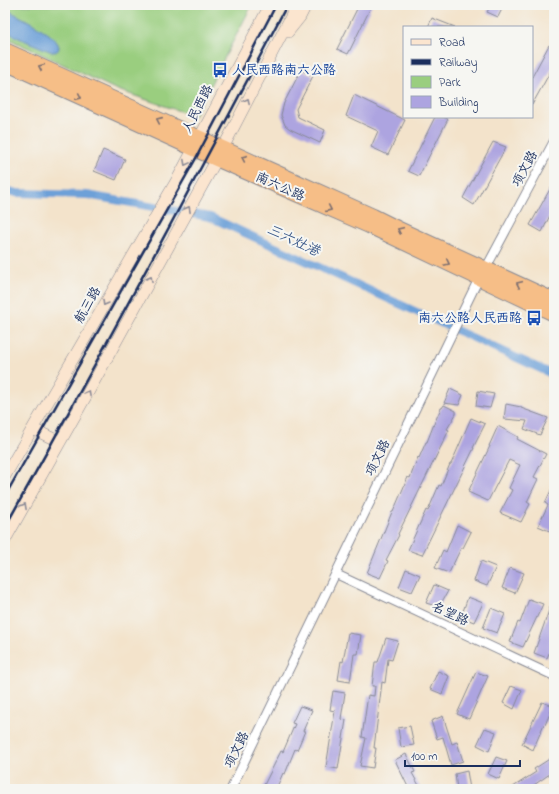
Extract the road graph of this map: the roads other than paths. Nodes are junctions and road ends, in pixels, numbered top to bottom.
1 (264, 5) edge
2 (270, 5) edge
3 (297, 5) edge
4 (306, 5) edge
5 (5, 50) edge
6 (273, 51) junction
7 (5, 63) edge
8 (196, 141) junction
9 (554, 141) edge
10 (220, 153) junction
11 (482, 273) junction
12 (554, 300) edge
13 (554, 314) edge
14 (32, 428) junction
15 (60, 442) junction
16 (5, 476) edge
17 (5, 540) edge
18 (336, 574) junction
19 (554, 676) edge
20 (231, 789) edge

1 - 8 main road, 人民西路
2 - 8 main road, 人民西路
3 - 6 main road
4 - 6 main road
8 -> 5 highway, 南六公路
10 -> 6 main road
7 -> 8 highway, 南六公路
8 - 10 highway, 南六公路
8 -> 14 main road, 航三路
9 - 11 street, 项文路
10 - 11 highway, 南六公路
15 -> 10 main road
12 -> 11 highway, 南六公路
11 - 13 highway, 南六公路
11 - 18 street, 项文路
14 - 15 main road
14 - 16 main road, 航三路
17 -> 15 main road
18 - 19 street, 名望路
18 - 20 street, 项文路

